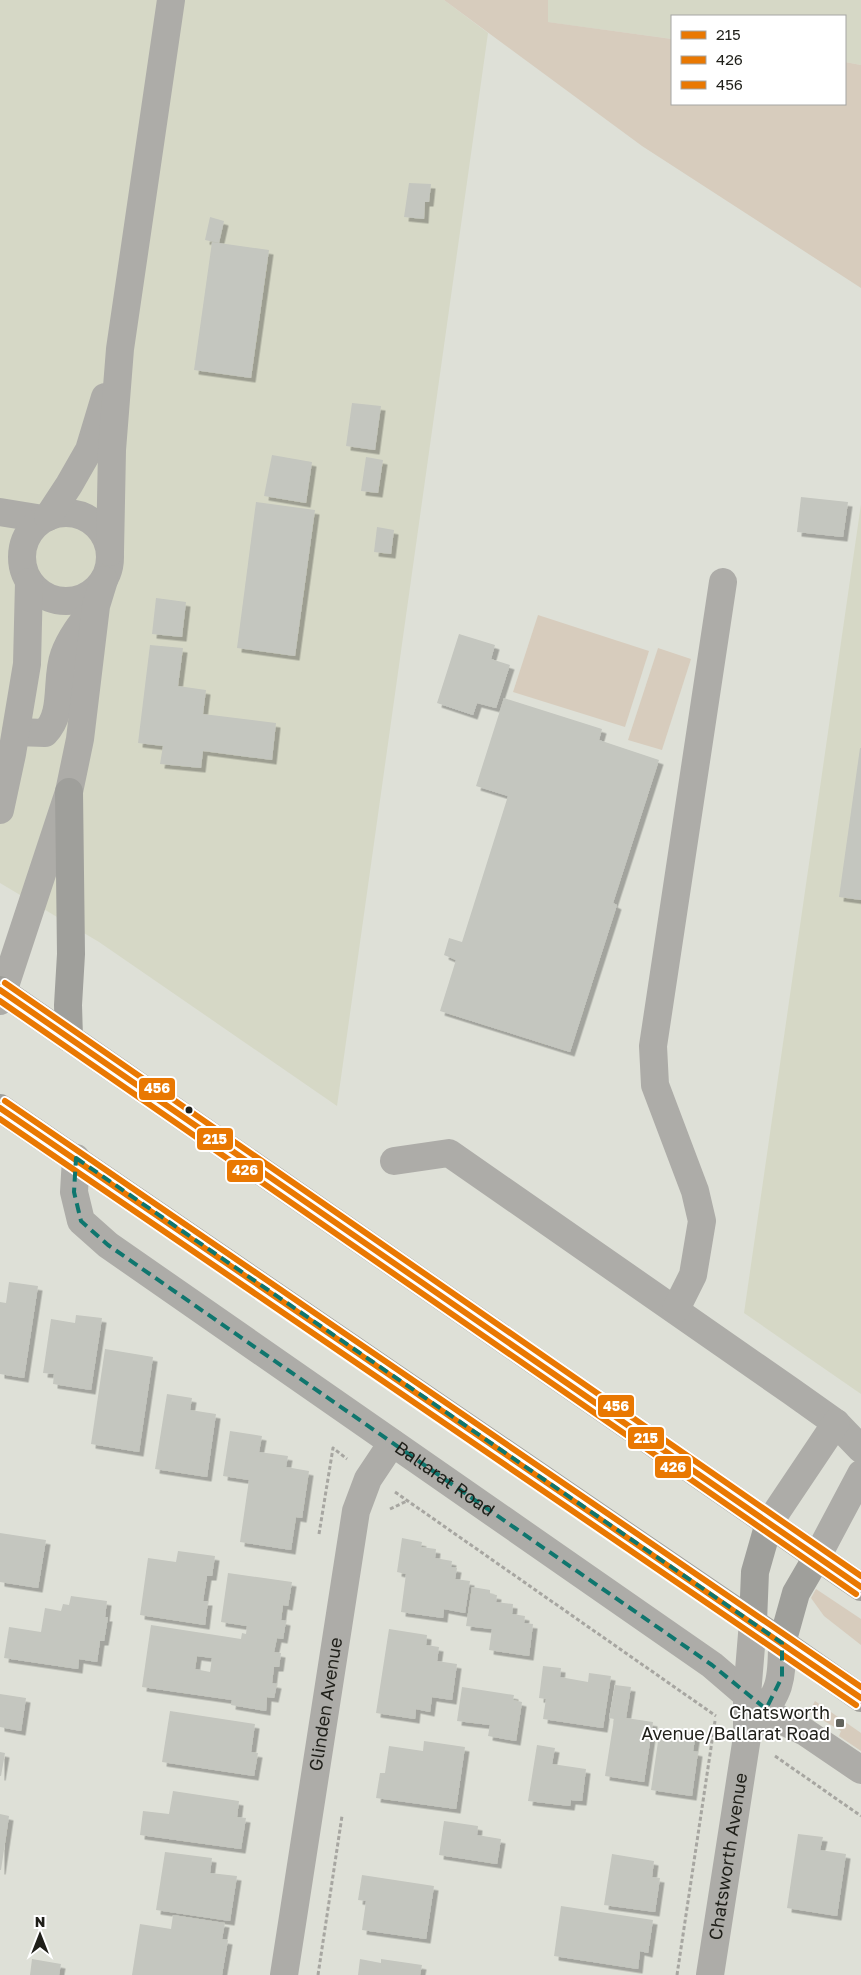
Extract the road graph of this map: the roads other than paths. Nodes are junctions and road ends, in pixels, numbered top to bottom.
1 (171, 0) edge
2 (120, 349) junction
3 (0, 512) edge
4 (46, 518) junction
5 (110, 552) junction
6 (0, 557) edge
7 (28, 580) junction
8 (104, 580) junction
9 (723, 582) dead end
10 (96, 606) junction
11 (16, 732) junction
12 (69, 792) junction
13 (0, 810) edge
14 (1, 994) edge
15 (69, 1038) junction
16 (0, 1108) edge
17 (76, 1158) junction
18 (394, 1161) dead end
19 (676, 1310) junction
20 (836, 1423) junction
21 (392, 1443) junction
22 (861, 1449) edge
23 (861, 1474) edge
24 (769, 1523) junction
25 (817, 1557) junction
26 (861, 1587) edge
27 (753, 1622) junction
28 (782, 1643) junction
29 (861, 1698) edge
30 (756, 1702) junction
31 (861, 1770) edge
32 (284, 1975) edge
33 (710, 1975) edge

1 - 2 street
2 - 4 street
2 - 5 street
3 - 4 street
4 - 5 street
4 - 7 street
5 - 8 street
6 - 7 street
7 - 8 street
7 - 11 street
8 - 10 street
9 - 19 street
10 - 11 street
10 - 12 street
11 - 13 street
12 - 14 street
12 - 15 highway
14 - 15 highway
15 - 24 highway
16 - 17 highway
17 - 21 street, Ballarat Road
17 - 27 highway
18 - 19 street
19 - 20 street
20 - 22 street
20 - 24 street
21 - 30 street, Ballarat Road
21 - 32 street, Glinden Avenue
23 - 25 street
24 - 25 highway
24 - 27 highway
25 - 26 highway
25 - 28 highway
27 - 28 highway
27 - 30 street, Chatsworth Avenue
28 - 29 highway
28 - 30 street, Chatsworth Avenue
30 - 31 street, Ballarat Road
30 - 33 street, Chatsworth Avenue

